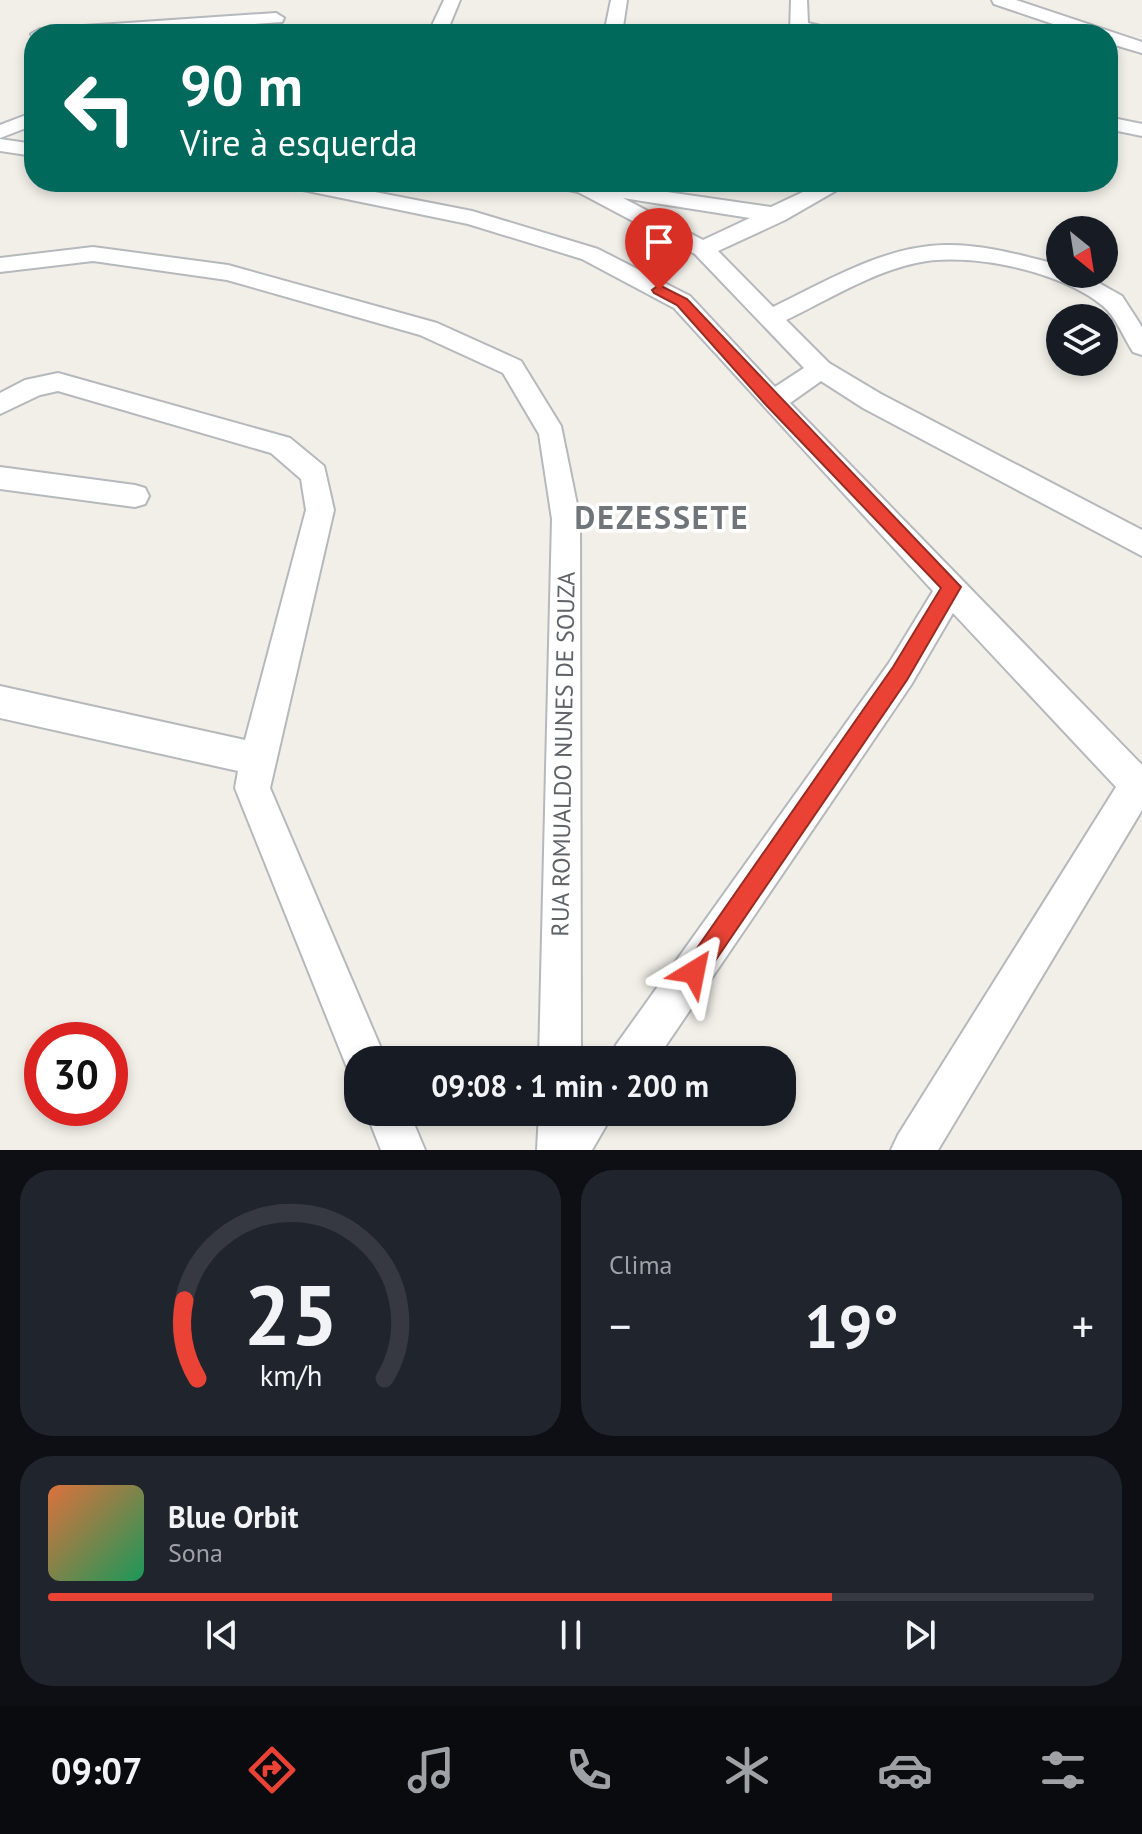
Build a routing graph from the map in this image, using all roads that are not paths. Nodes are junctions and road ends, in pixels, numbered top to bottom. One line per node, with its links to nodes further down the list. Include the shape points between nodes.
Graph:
1 (292, 0): 6 (street)
2 (452, 0): 9 (street)
3 (619, 0): 10 (street)
4 (799, 0): 11 (street)
5 (1000, 0): 12 (street)
6 (276, 18): 7 (street); 8 (street)
7 (100, 24)
8 (271, 24)
9 (441, 24)
10 (615, 24)
11 (799, 24)
12 (1071, 24)
13 (1118, 40): 14 (street)
14 (1142, 48)
15 (0, 145): 16 (street)
16 (24, 149)
17 (343, 192): 30 (street, via 472,218 590,254 682,302)
18 (599, 192): 23 (street)
19 (641, 192): 22 (street)
20 (790, 192): 22 (street)
21 (822, 192): 22 (street)
22 (784, 212): 23 (street)
23 (703, 249): 27 (street)
24 (0, 265): 40 (street, RUA ROMUALDO NUNES DE SOUZA, via 93,254 228,273 428,329 512,367 552,433 566,519)
25 (1046, 269): 27 (street, via 985,255 932,253 891,263)
26 (1088, 288): 28 (street, via 1114,302)
27 (770, 318): 29 (street)
28 (1142, 346)
29 (820, 369): 30 (street); 34 (street)
30 (773, 402): 35 (street)
31 (0, 404): 37 (street, via 58,382 280,445 314,474 320,510)
32 (0, 478): 33 (street)
33 (135, 496)
34 (1142, 544)
35 (952, 587): 38 (street); 41 (street, via 900,674)
36 (0, 702): 37 (street)
37 (257, 759): 39 (street, via 252,788)
38 (1140, 788): 48 (street)
39 (359, 1046)
40 (560, 1046)
41 (641, 1046)
42 (393, 1126): 45 (street)
43 (560, 1126): 46 (street)
44 (583, 1126): 47 (street)
45 (403, 1150)
46 (559, 1150)
47 (566, 1150)
48 (913, 1150)

